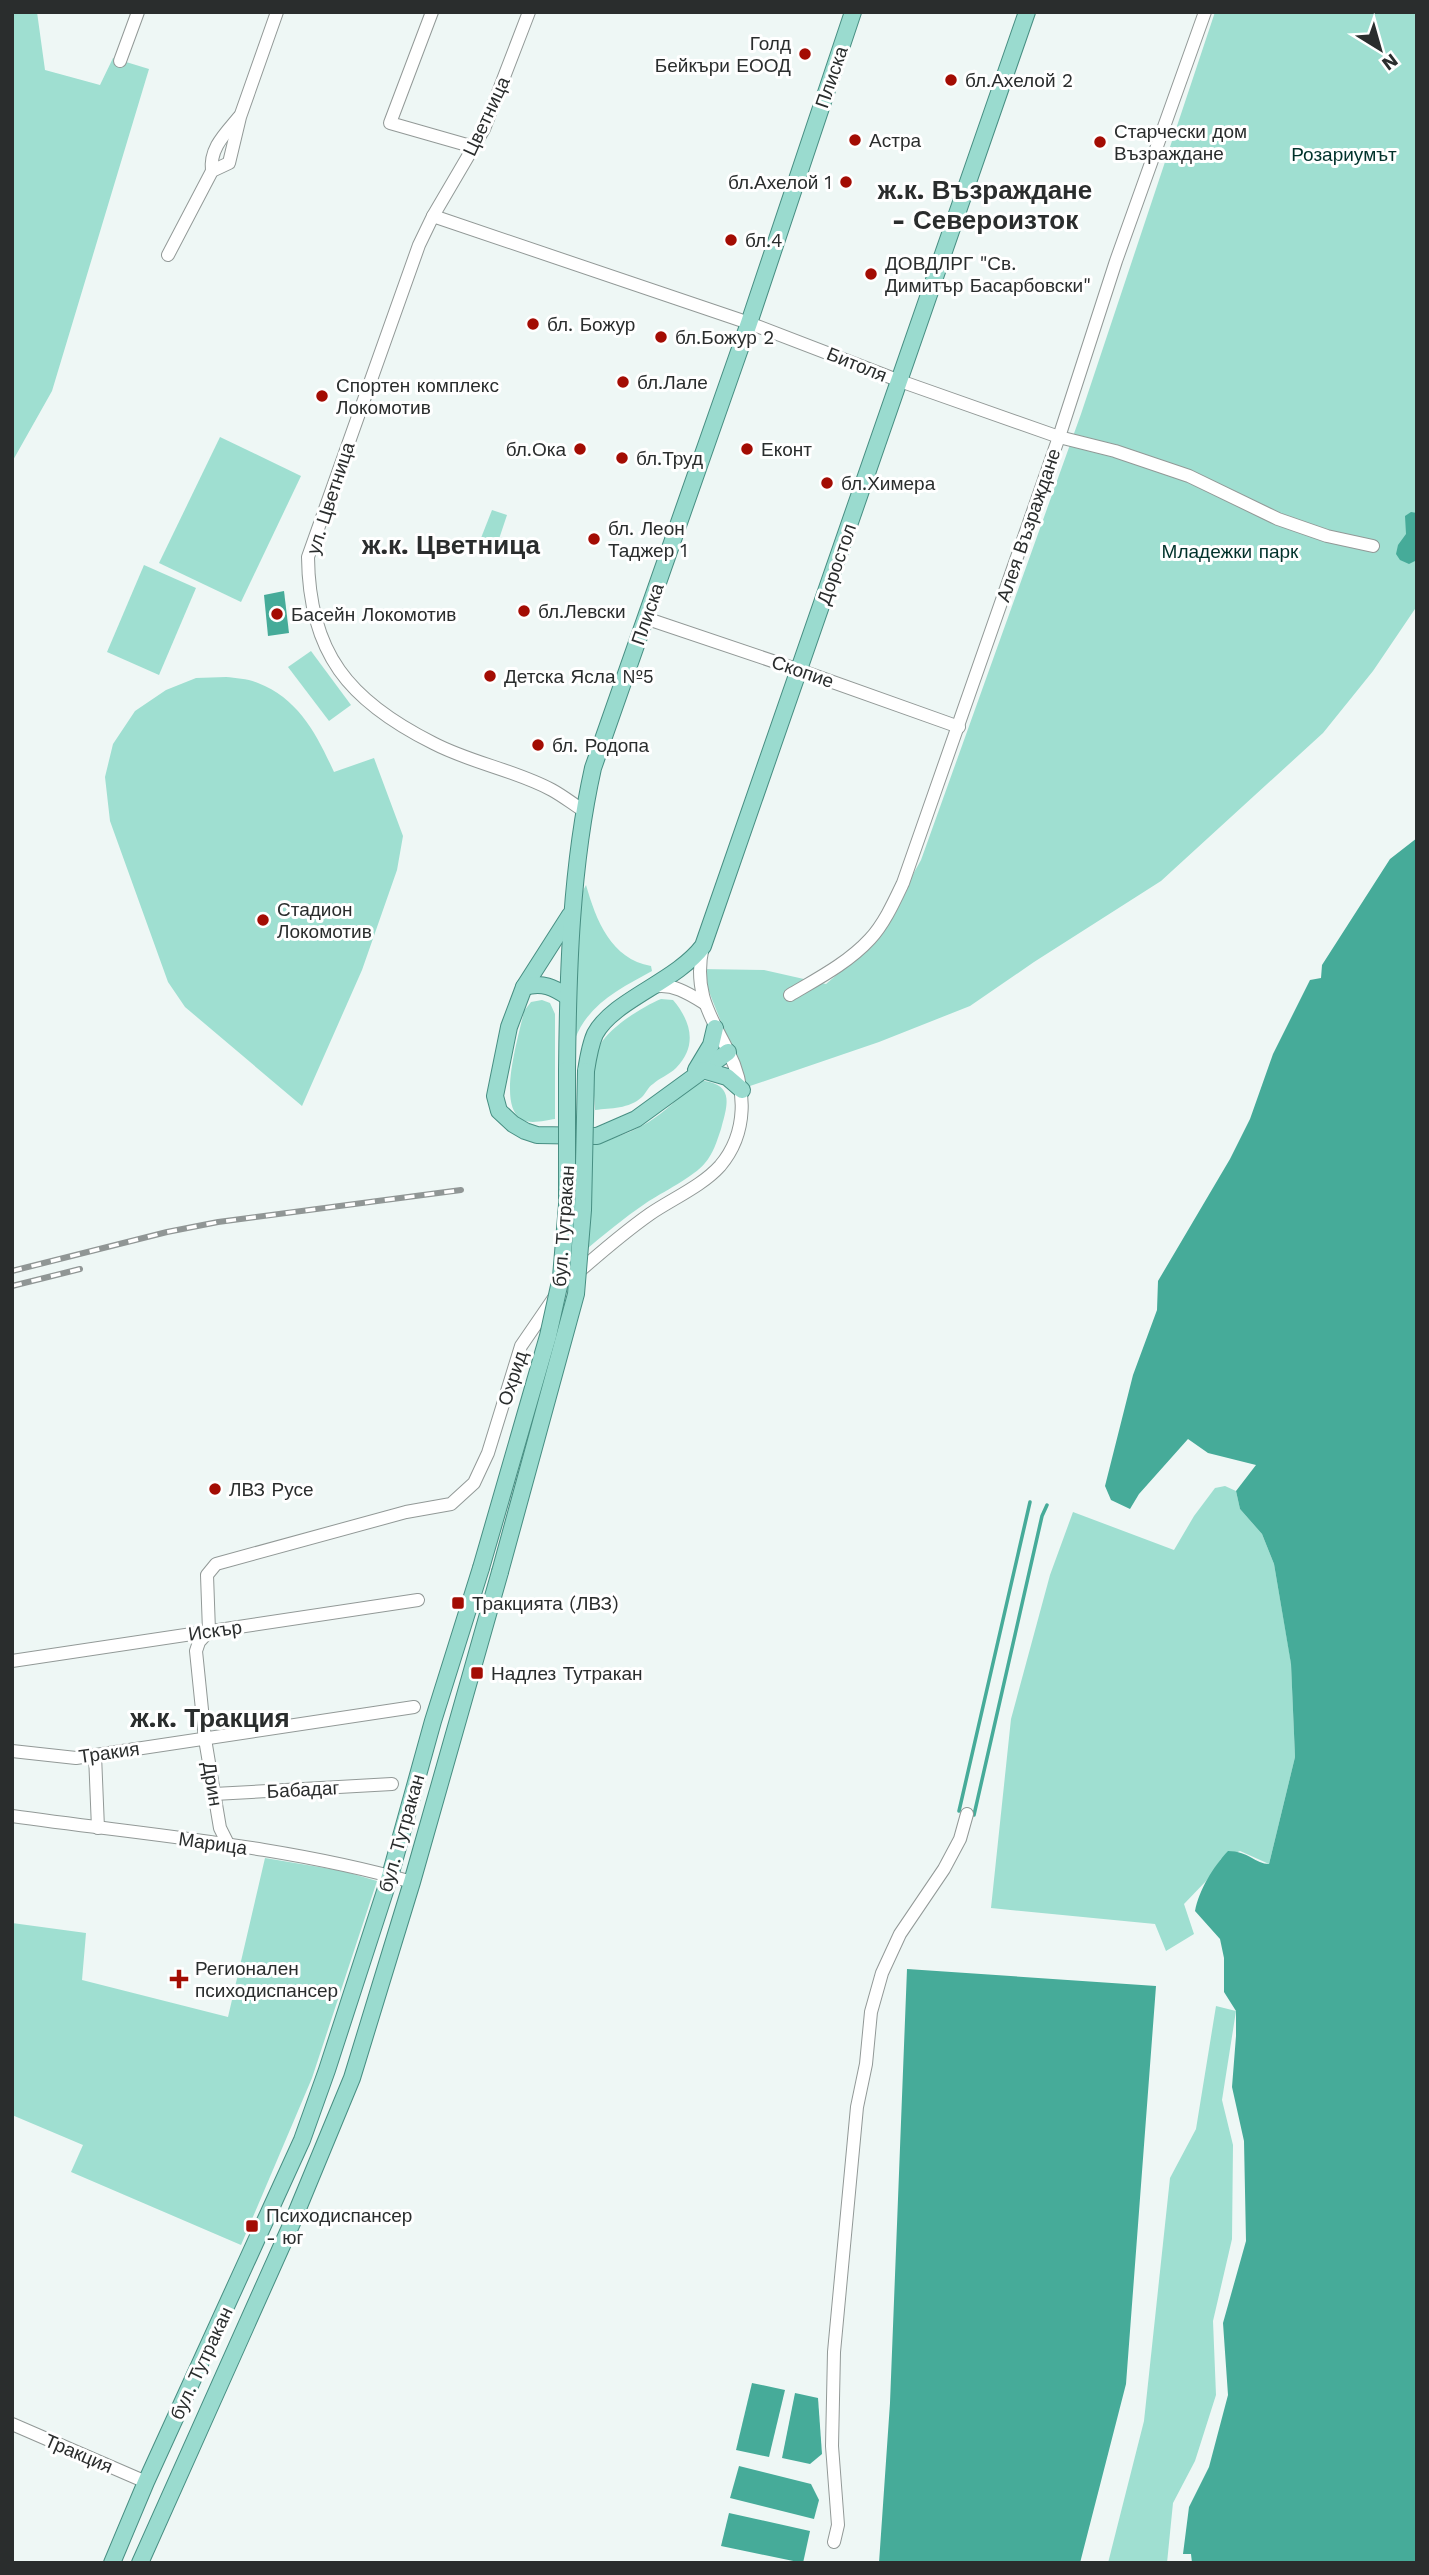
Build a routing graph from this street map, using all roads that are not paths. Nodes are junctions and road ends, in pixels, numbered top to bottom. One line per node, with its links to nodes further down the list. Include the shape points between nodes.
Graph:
1 (138, 12): 8 (street)
2 (276, 12): 9 (street)
3 (432, 12): 10 (street, via 390,123)
4 (529, 12): 10 (street, Цветница)
5 (853, 12): 14 (main road, Плиска)
6 (1027, 12): 15 (main road, Доростол)
7 (1205, 12): 16 (street, Алея Възраждане)
8 (120, 61)
9 (240, 117): 11 (street, via 219,141 210,159); 11 (street, via 229,163)
10 (474, 147): 12 (street, Цветница)
11 (212, 171): 13 (street)
12 (433, 216): 14 (street, Битоля); 21 (street, ул. Цветница, via 308,557 312,608 334,665 368,703 434,744 552,790)
13 (168, 255)
14 (749, 323): 15 (street, Битоля); 18 (main road, Плиска)
15 (900, 381): 16 (street, Битоля); 19 (main road, Доростол)
16 (1059, 437): 17 (street, Битоля, via 1189,476 1278,519); 20 (street, Алея Възраждане)
17 (1373, 547)
18 (645, 618): 19 (street, Скопие); 21 (main road, Плиска, via 593,768)
19 (799, 670): 20 (street, Скопие); 23 (main road, Доростол)
20 (959, 727): 26 (street, Алея Възраждане, via 894,903 870,939 834,969)
21 (584, 811): 22 (main road, Плиска)
22 (572, 913): 24 (main road); 27 (main road, Плиска)
23 (703, 946): 25 (main road, Доростол, via 680,970); 28 (street, Охрид, via 699,975)
24 (524, 987): 27 (main road, via 546,985); 33 (main road, via 509,1027 495,1096 499,1111 524,1131 597,1136 636,1119)
25 (653, 987): 28 (street, via 681,990); 32 (main road, Доростол, via 604,1022 589,1051)
26 (790, 995)
27 (568, 997): 31 (main road, Плиска)
28 (704, 1003): 29 (street, Охрид)
29 (715, 1028): 30 (street, Охрид); 33 (main road)
30 (728, 1052): 33 (main road); 34 (street, Охрид)
31 (567, 1070): 49 (main road, бул. Тутракан, bridge, via 567,1205 561,1277 548,1336)
32 (586, 1071): 50 (main road, бул. Тутракан, bridge, via 583,1209 571,1318)
33 (697, 1074): 34 (main road, via 727,1077)
34 (742, 1090): 35 (street, Охрид, via 743,1108 732,1147 720,1166 621,1234 548,1304 521,1346 488,1453 474,1483 451,1504)
35 (216, 1564): 37 (street, Дрин, via 207,1575)
36 (418, 1600): 37 (street, Искър)
37 (209, 1631): 38 (street, Искър); 40 (street, Дрин, via 196,1651)
38 (12, 1661)
39 (414, 1707): 40 (street, Тракия)
40 (205, 1739): 42 (street, Тракия); 44 (street, Дрин)
41 (12, 1751): 42 (street, Тракия, via 76,1758)
42 (95, 1755): 47 (street)
43 (392, 1784): 44 (street, Бабадаг)
44 (214, 1794): 48 (street, Дрин)
45 (967, 1814): 56 (street, via 949,1859 900,1934 871,2012 857,2107 834,2352 832,2446 838,2525)
46 (12, 1816): 47 (street, Марица)
47 (98, 1828): 48 (street, Марица)
48 (228, 1844): 49 (street, Марица)
49 (390, 1876): 50 (street, Марица); 52 (main road, бул. Тутракан, via 302,2140)
50 (412, 1882): 53 (main road, бул. Тутракан, via 340,2109)
51 (12, 2424): 52 (street, Тракция)
52 (146, 2482): 53 (main road); 54 (main road, бул. Тутракан)
53 (171, 2493): 55 (main road, бул. Тутракан)
54 (138, 2501): 55 (main road); 57 (main road, бул. Тутракан)
55 (163, 2512): 58 (main road, бул. Тутракан)
56 (834, 2542)
57 (112, 2563)
58 (140, 2563)

